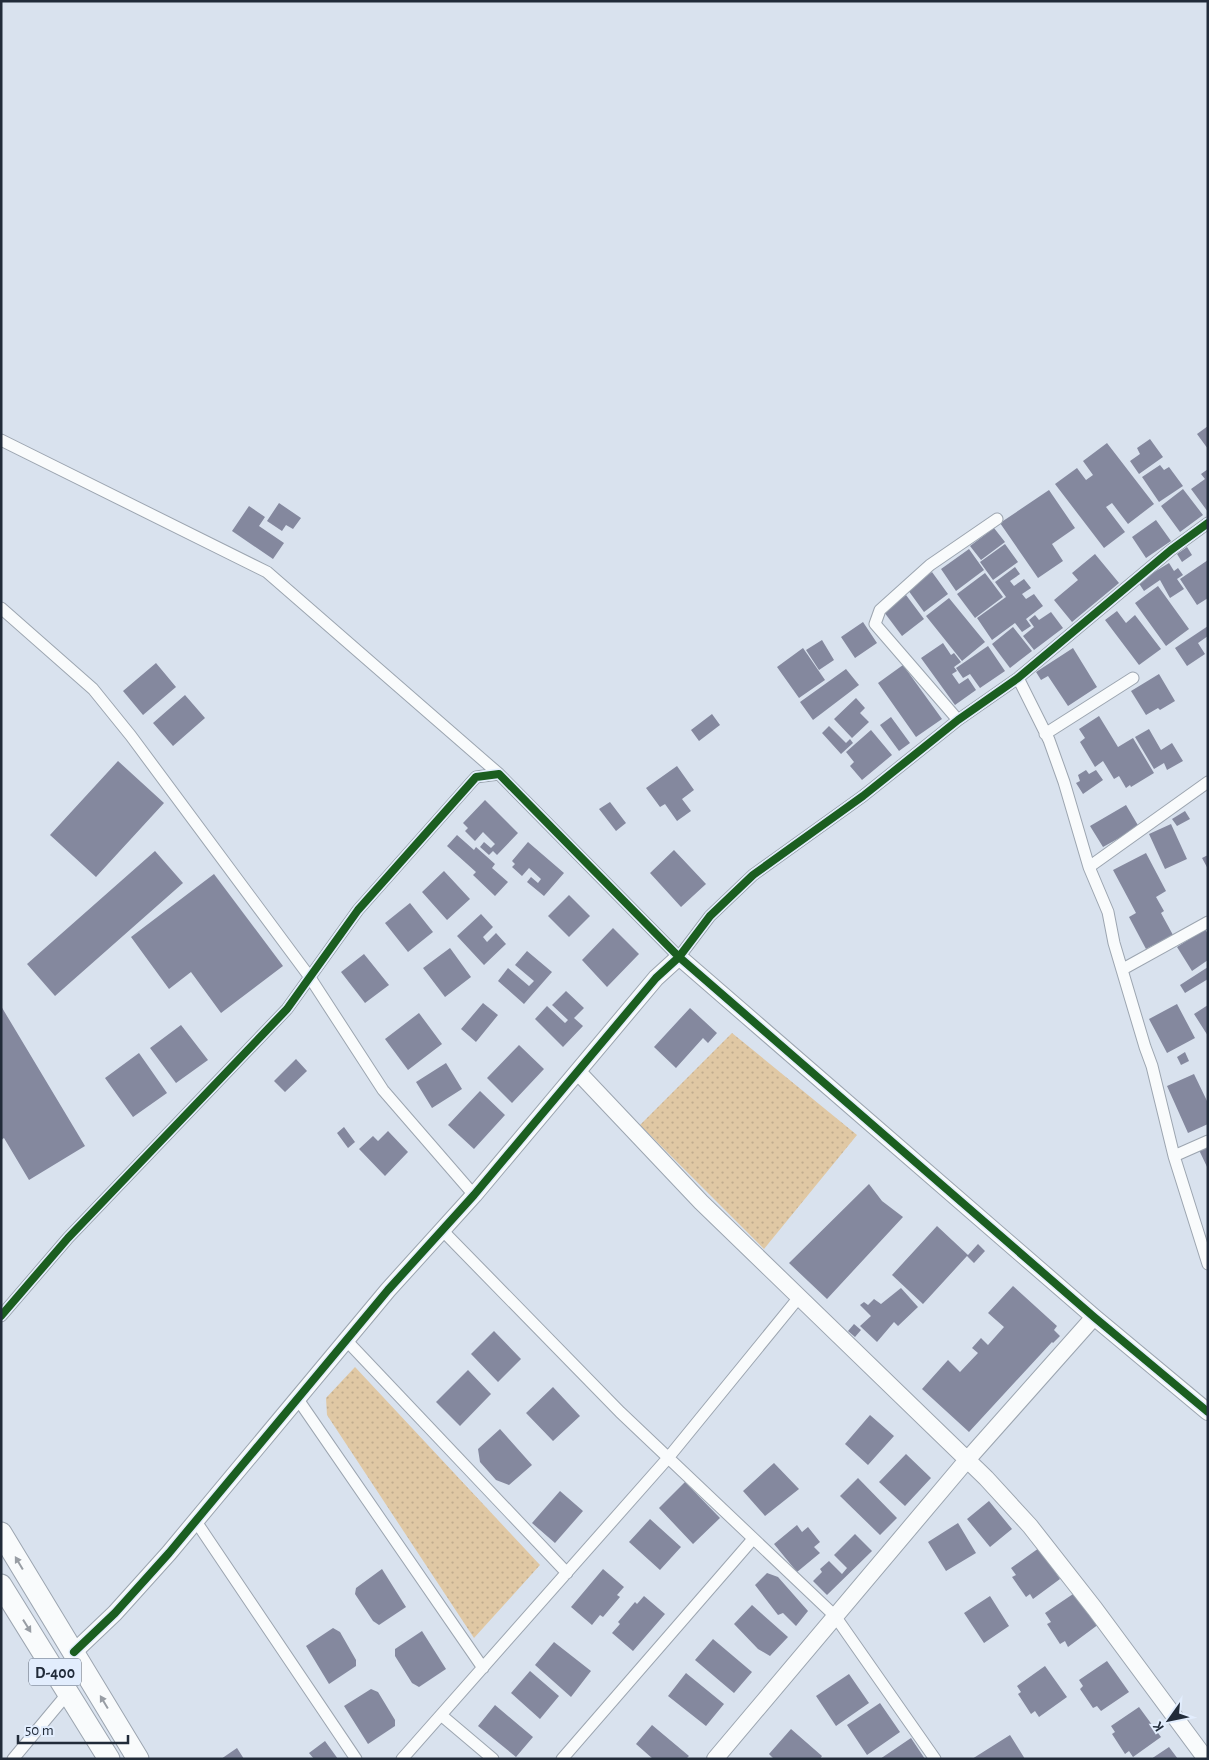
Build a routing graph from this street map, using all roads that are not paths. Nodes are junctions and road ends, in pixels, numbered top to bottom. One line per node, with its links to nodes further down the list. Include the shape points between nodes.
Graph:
1 (1, 440): 9 (street, via 267,572)
2 (997, 519): 7 (street, via 930,565 880,610 875,624)
3 (1208, 523): 5 (street)
4 (1, 608): 15 (street, via 93,689)
5 (1018, 678): 7 (street); 8 (street)
6 (1133, 678): 8 (street)
7 (958, 720): 13 (street, via 863,796 753,875 710,916)
8 (1045, 734): 11 (street, via 1064,782)
9 (499, 774): 13 (street); 15 (street, via 476,778 358,910)
10 (1208, 782): 11 (street)
11 (1089, 867): 14 (street, via 1108,912)
12 (1208, 922): 14 (street)
13 (679, 957): 16 (street, via 656,978); 24 (street)
14 (1123, 969): 18 (street)
15 (310, 976): 19 (street, via 383,1090); 23 (street, via 287,1009 68,1238)
16 (578, 1072): 19 (street); 22 (street, via 701,1202)
17 (1208, 1141): 18 (street)
18 (1174, 1156): 21 (street)
19 (474, 1194): 20 (street)
20 (442, 1230): 25 (street); 28 (street)
21 (1208, 1264)
22 (800, 1296): 28 (street); 29 (street)
23 (1, 1316)
24 (1094, 1317): 27 (street); 29 (street)
25 (346, 1340): 26 (street); 33 (street)
26 (297, 1398): 30 (street); 37 (street)
27 (1208, 1412)
28 (668, 1458): 32 (street); 33 (street)
29 (967, 1460): 35 (street); 49 (street, via 1030,1526)
30 (195, 1520): 36 (street, via 115,1613); 43 (street)
31 (1, 1533): 36 (highway, D-400, one-way to 31)
32 (753, 1539): 35 (street); 46 (street)
33 (567, 1572): 37 (street)
34 (1, 1584): 38 (highway, D-400, one-way to 38)
35 (835, 1616): 47 (street); 48 (street)
36 (74, 1652): 42 (highway, D-400, one-way to 36)
37 (483, 1668): 39 (street)
38 (68, 1693): 40 (street); 41 (highway, D-400)
39 (441, 1715): 44 (street); 45 (street)
40 (13, 1759)
41 (109, 1759)
42 (138, 1759)
43 (356, 1759)
44 (402, 1759)
45 (493, 1759)
46 (562, 1759)
47 (715, 1759)
48 (935, 1759)
49 (1206, 1759)

